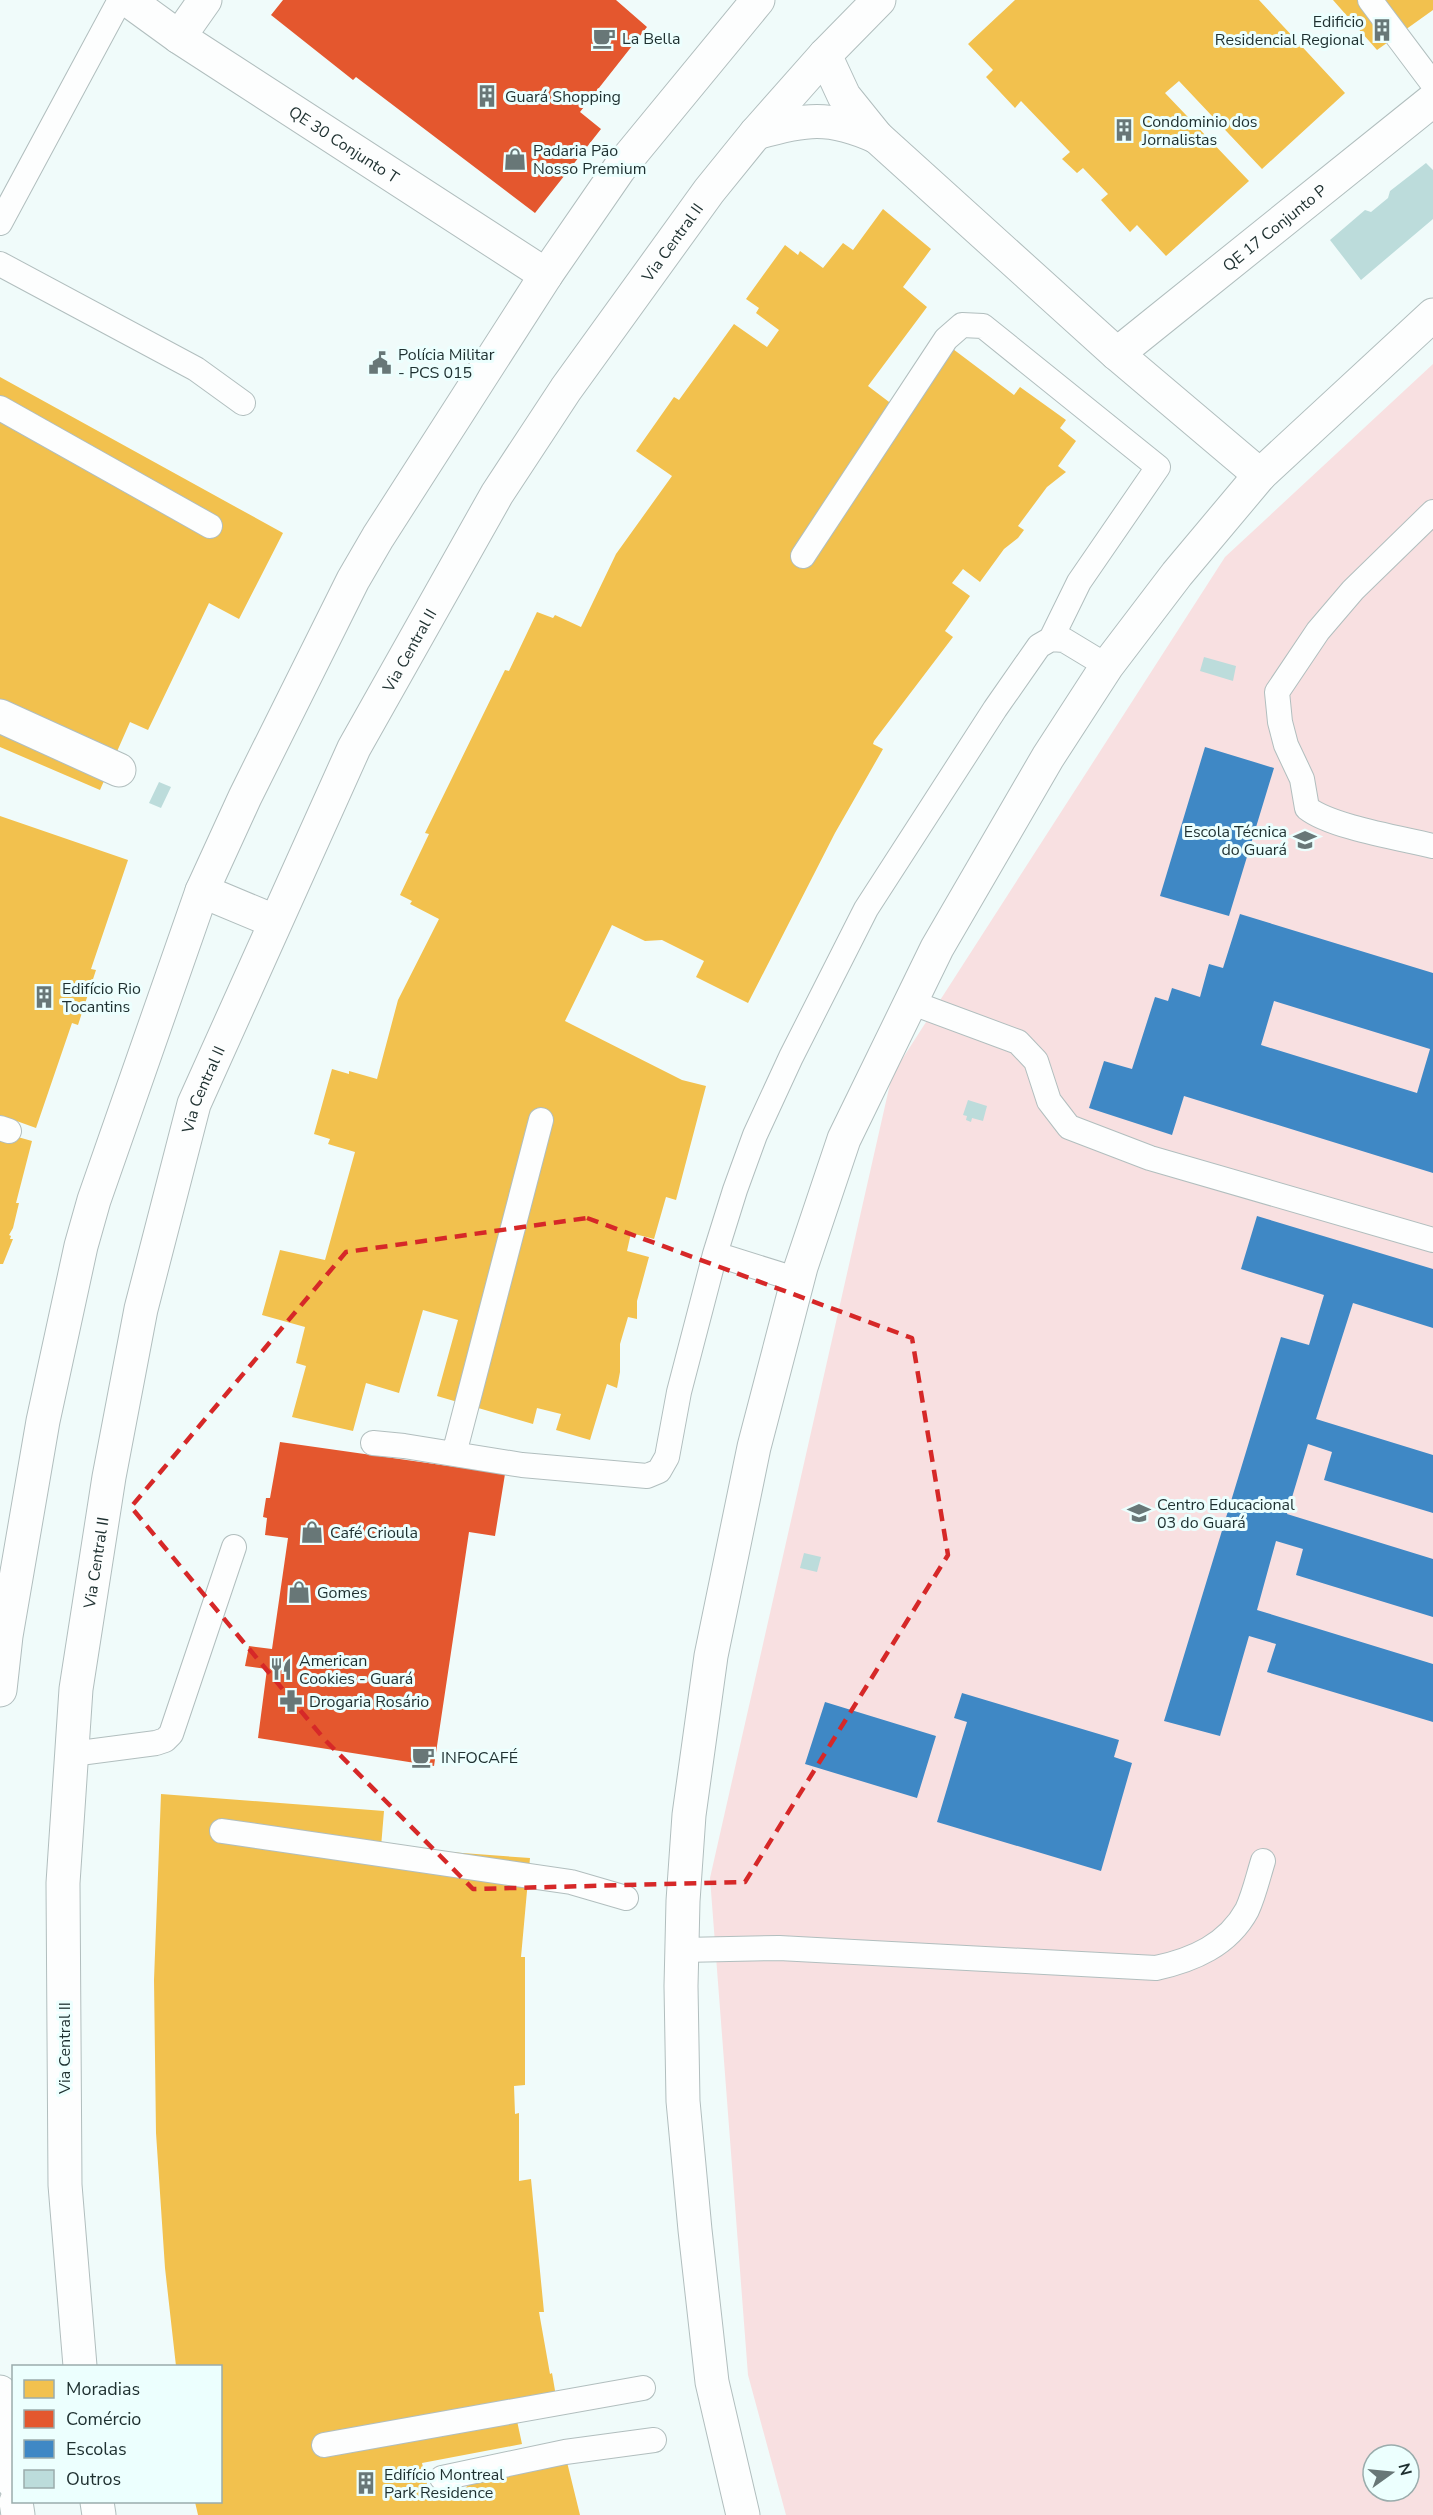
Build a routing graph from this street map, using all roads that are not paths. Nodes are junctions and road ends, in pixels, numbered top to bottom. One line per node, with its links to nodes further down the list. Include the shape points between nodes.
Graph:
1 (120, 0): 13 (lane)
2 (128, 0): 7 (street, QE 30 Conjunto T)
3 (206, 0): 7 (street)
4 (758, 0): 15 (street, via 638,145)
5 (879, 0): 8 (street, Via Central II)
6 (1370, 0): 9 (lane)
7 (179, 37): 15 (street, QE 30 Conjunto T)
8 (825, 55): 11 (street, Via Central II); 12 (street, via 844,96)
9 (1433, 84)
10 (1433, 99): 17 (street, QE 17 Conjunto P)
11 (756, 133): 12 (street, via 808,120 855,127); 30 (street, Via Central II, via 709,191 573,380 497,494 354,748)
12 (877, 137): 17 (street)
13 (0, 223)
14 (0, 264): 18 (lane, via 196,369)
15 (546, 275): 29 (street, via 353,580)
16 (1433, 315): 20 (street)
17 (1117, 354): 20 (street)
18 (243, 403)
19 (0, 408): 22 (lane)
20 (1260, 475): 25 (street)
21 (1433, 512): 28 (lane, via 1353,590 1318,631 1277,692 1280,722 1302,779 1307,808 1341,823)
22 (210, 526)
23 (803, 556): 24 (lane, via 946,339 962,325 983,326 1158,467 1079,582)
24 (1051, 639): 25 (lane, via 1077,645); 34 (lane, via 1039,646 995,709 866,909 756,1135)
25 (1107, 666): 31 (street, via 1048,757)
26 (0, 716): 27 (street)
27 (118, 770)
28 (1433, 846)
29 (202, 891): 30 (street); 39 (street, via 81,1246 43,1421)
30 (274, 921): 40 (street, Via Central II, via 194,1104 141,1309 109,1477 76,1689)
31 (910, 1002): 33 (lane, via 1018,1042 1036,1061 1049,1101 1069,1127 1150,1158); 35 (street, via 844,1139)
32 (541, 1120): 37 (lane)
33 (1433, 1240)
34 (715, 1254): 35 (lane); 37 (lane, via 679,1392 667,1456 659,1471 647,1476 522,1465)
35 (798, 1280): 44 (street, via 753,1447 711,1656 689,1815)
36 (373, 1443): 37 (lane)
37 (454, 1454)
38 (234, 1547): 40 (lane, via 171,1734 156,1743)
39 (0, 1690)
40 (72, 1754): 45 (street, Via Central II, via 63,1883 65,2185)
41 (222, 1831): 43 (lane, via 571,1882)
42 (1263, 1861): 44 (lane, via 1247,1910 1231,1931 1209,1950 1181,1963 1156,1968 842,1950)
43 (626, 1898)
44 (683, 1950): 52 (street, via 683,2101 695,2230 712,2382)
45 (80, 2365)
46 (643, 2388): 49 (lane)
47 (0, 2392): 50 (street)
48 (654, 2440): 51 (lane, via 565,2452)
49 (324, 2445)
50 (12, 2469)
51 (442, 2478)
52 (743, 2515)

